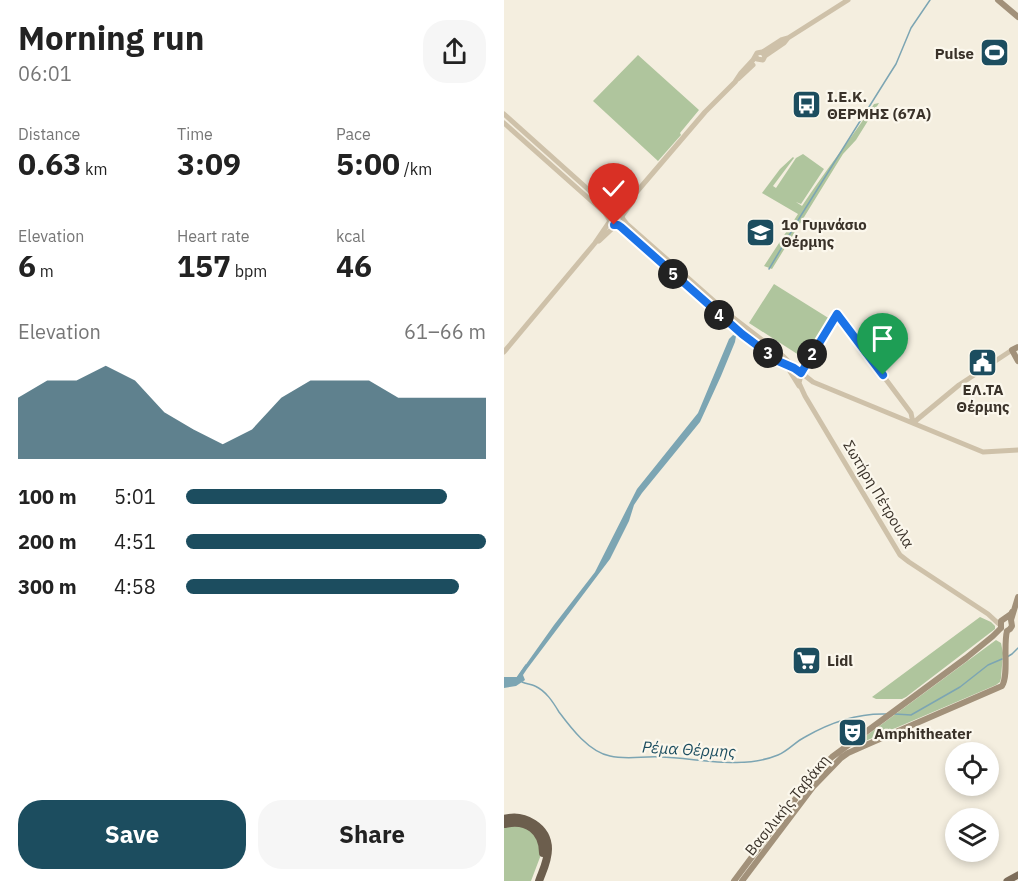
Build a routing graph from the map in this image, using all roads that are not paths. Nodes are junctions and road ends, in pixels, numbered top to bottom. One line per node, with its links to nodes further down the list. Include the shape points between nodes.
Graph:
1 (848, 0): 6 (street, via 760,56 705,112)
2 (998, 0): 3 (main road)
3 (1018, 17)
4 (504, 114): 7 (street)
5 (504, 123): 9 (street)
6 (634, 195): 7 (street); 8 (street)
7 (616, 212): 8 (street); 9 (street)
8 (623, 218): 10 (street); 16 (street)
9 (610, 220): 10 (street); 11 (street)
10 (617, 225): 11 (street); 15 (street, via 742,334)
11 (596, 243): 13 (street)
12 (1015, 349): 14 (main road); 19 (street, via 959,385)
13 (504, 352)
14 (1018, 361)
15 (785, 364): 16 (street); 18 (street, Σωτήρη Πέτρουλα)
16 (794, 368): 17 (street)
17 (801, 373): 18 (street); 19 (street, via 813,382); 19 (street, via 837,314 911,413)
18 (800, 387): 22 (street, Σωτήρη Πέτρουλα, via 900,555)
19 (913, 423): 20 (street, via 983,452)
20 (1018, 450)
21 (1018, 597): 22 (main road, Βασιλικής Ταβάκη)
22 (1004, 623): 23 (main road, Βασιλικής Ταβάκη, via 987,641 842,749); 23 (main road, Βασιλικής Ταβάκη, via 1005,672 999,688)
23 (833, 761): 28 (main road, Βασιλικής Ταβάκη, via 808,782); 29 (main road, Βασιλικής Ταβάκη)
24 (504, 819): 27 (highway, via 524,818 545,835 547,862)
25 (504, 824): 27 (highway, via 524,824 540,837 543,853)
26 (1018, 875): 30 (main road)
27 (538, 880)
28 (734, 881)
29 (742, 881)
30 (1007, 881)

